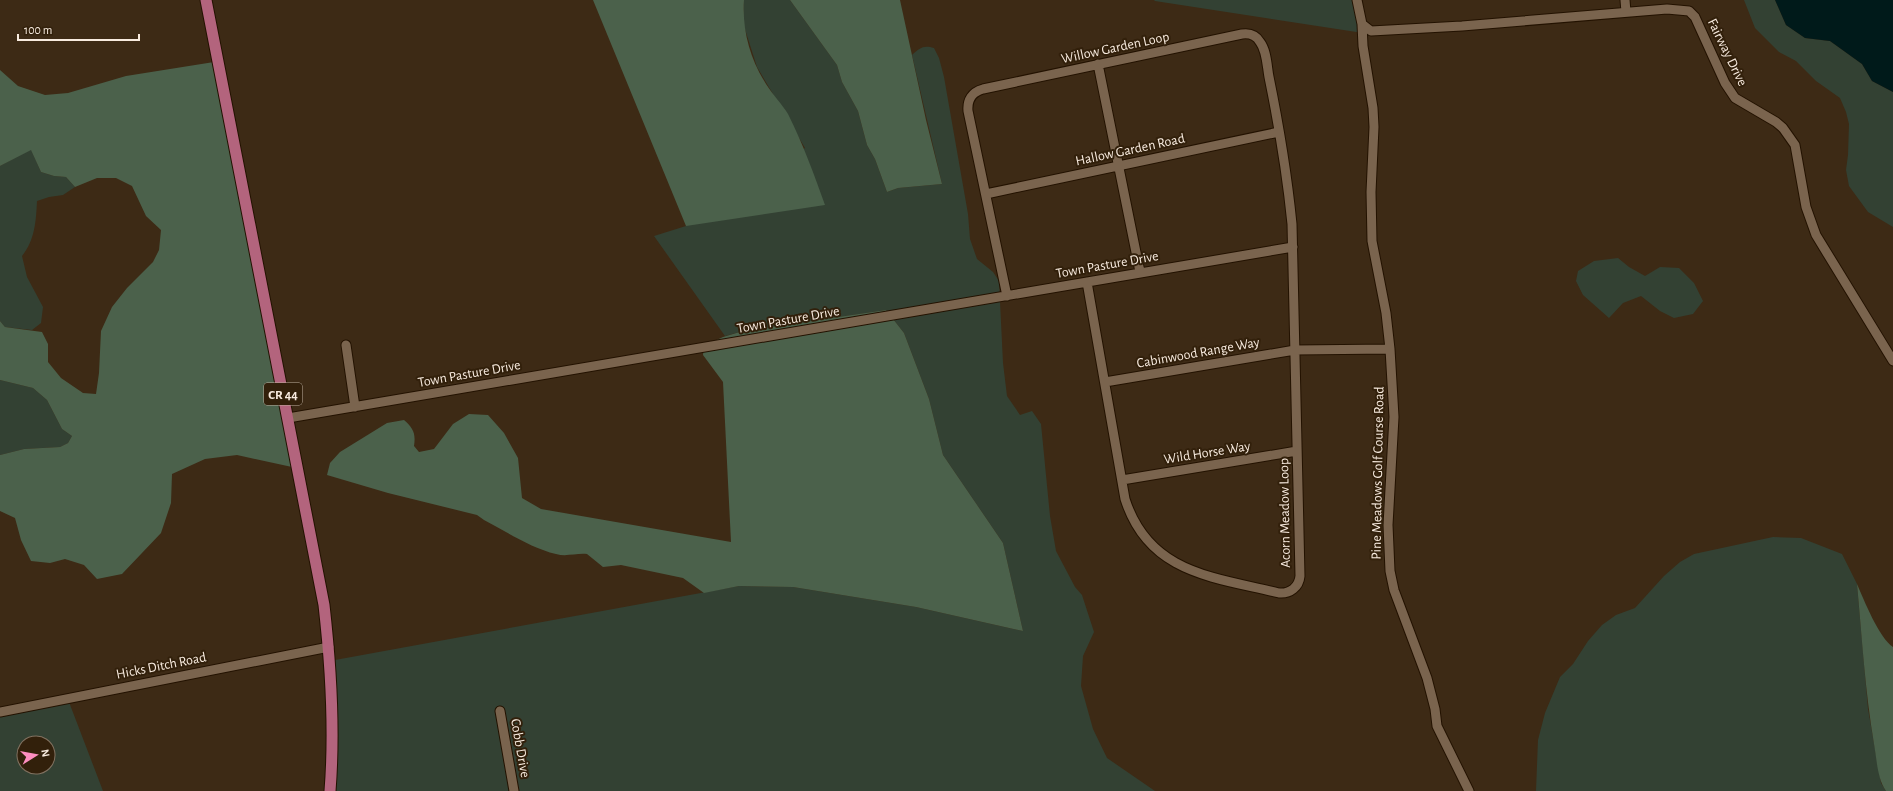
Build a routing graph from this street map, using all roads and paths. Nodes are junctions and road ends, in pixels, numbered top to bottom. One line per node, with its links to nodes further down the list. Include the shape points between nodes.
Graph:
1 (206, 0): 20 (main road, CR 44)
2 (1357, 0): 5 (street, Pine Meadows Golf Course Road)
3 (1625, 0): 4 (street)
4 (1626, 12): 5 (street, Fairway Drive, via 1371,31); 17 (street, Fairway Drive, via 1667,9 1689,11 1695,17 1722,77 1735,98 1776,122 1790,137 1795,145 1809,219 1816,236)
5 (1362, 24): 15 (street, Pine Meadows Golf Course Road, via 1374,127 1370,192 1372,241)
6 (1098, 64): 7 (street, Willow Garden Loop, via 1242,34 1253,35 1264,48); 8 (street); 9 (street, Willow Garden Loop, via 983,89 973,95 968,108)
7 (1279, 132): 8 (street, Hallow Garden Road); 10 (street, Willow Garden Loop, via 1287,178)
8 (1120, 166): 9 (street, Hallow Garden Road); 11 (street)
9 (986, 194): 13 (street, Willow Garden Loop)
10 (1293, 247): 11 (street, Town Pasture Drive); 16 (street, Acorn Meadow Loop)
11 (1140, 272): 12 (street, Town Pasture Drive)
12 (1087, 282): 13 (street, Town Pasture Drive); 18 (street, Acorn Meadow Loop)
13 (1007, 296): 19 (street, Town Pasture Drive)
14 (346, 346): 19 (street)
15 (1390, 348): 16 (street, Cabinwood Range Way); 28 (street, Pine Meadows Golf Course Road, via 1394,417 1388,525 1390,571 1394,590 1427,678 1437,726)
16 (1295, 350): 18 (street, Cabinwood Range Way); 21 (street, Acorn Meadow Loop)
17 (1893, 361)
18 (1106, 382): 22 (street, Acorn Meadow Loop)
19 (355, 407): 20 (street, Town Pasture Drive)
20 (288, 418): 23 (main road, CR 44, via 316,560)
21 (1297, 451): 22 (street, Wild Horse Way); 22 (street, Acorn Meadow Loop, via 1300,578 1294,588 1284,593 1193,572 1168,559 1147,540 1136,525 1128,508)
22 (1122, 480)
23 (329, 647): 25 (street, Hicks Ditch Road); 26 (main road, CR 44, via 333,721)
24 (500, 711): 27 (street, Cobb Drive)
25 (0, 712)
26 (330, 791)
27 (514, 791)
28 (1469, 791)

